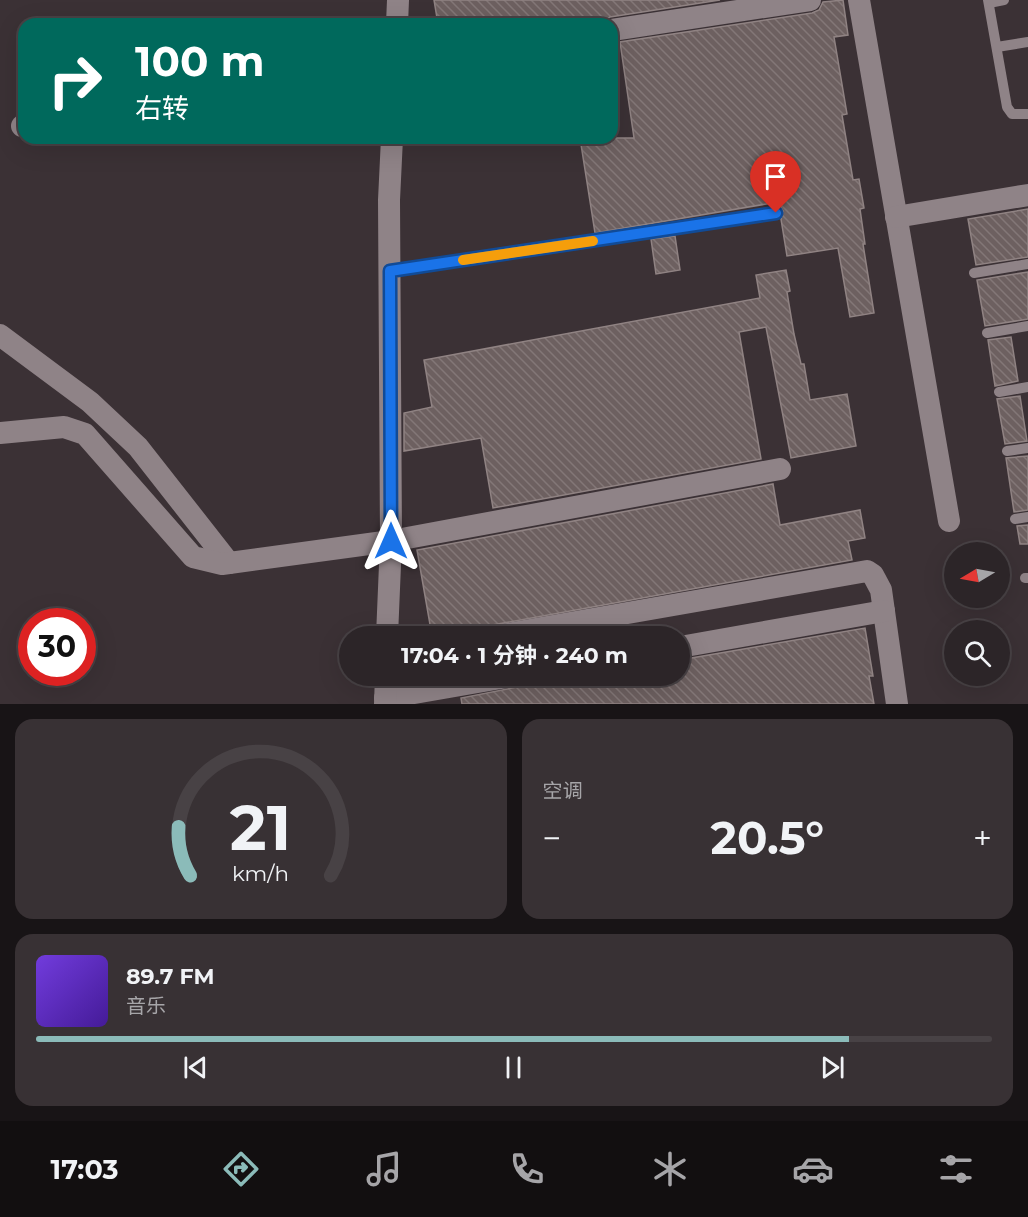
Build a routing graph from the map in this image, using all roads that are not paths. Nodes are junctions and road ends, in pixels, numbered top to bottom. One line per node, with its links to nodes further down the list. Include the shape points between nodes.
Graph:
1 (398, 0): 6 (street)
2 (810, 0): 7 (street)
3 (859, 0): 14 (street)
4 (1004, 0): 5 (lane)
5 (988, 1): 9 (lane)
6 (397, 18)
7 (618, 29)
8 (1028, 42): 9 (lane)
9 (997, 47): 10 (lane, via 1007,107 1011,114)
10 (1028, 114)
11 (392, 144): 16 (street)
12 (1028, 195): 14 (street)
13 (776, 213): 16 (lane)
14 (897, 217): 31 (street)
15 (1028, 264): 17 (lane)
16 (390, 271): 32 (street)
17 (974, 273)
18 (1028, 326): 19 (lane)
19 (987, 333)
20 (0, 335): 23 (street)
21 (1028, 387): 22 (lane)
22 (999, 392)
23 (90, 402): 24 (street); 33 (street, via 138,447)
24 (75, 429): 25 (street); 33 (street, via 85,434 193,557)
25 (0, 433)
26 (1028, 448): 27 (lane)
27 (1007, 451)
28 (780, 469): 32 (street)
29 (1028, 517): 30 (lane)
30 (1015, 519)
31 (950, 521)
32 (391, 541): 33 (street); 35 (street)
33 (229, 563)
34 (884, 611): 36 (street, via 878,582 867,571); 37 (street); 41 (street)
35 (387, 626)
36 (553, 626)
37 (690, 645)
38 (386, 686): 40 (street)
39 (462, 686): 40 (street)
40 (385, 701)
41 (897, 704)

